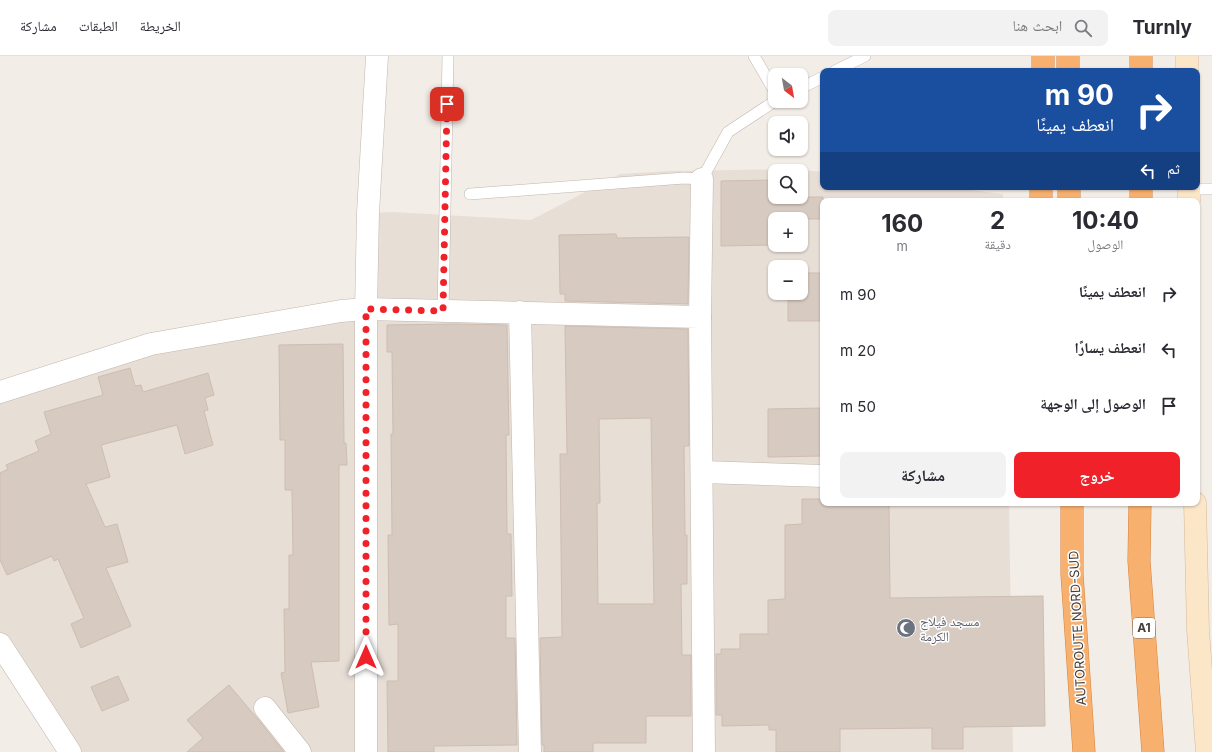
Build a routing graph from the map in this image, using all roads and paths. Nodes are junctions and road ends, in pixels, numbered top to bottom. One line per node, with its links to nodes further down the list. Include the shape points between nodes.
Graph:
1 (377, 56): 22 (street, via 368,213)
2 (448, 56): 23 (lane)
3 (754, 56): 15 (lane)
4 (865, 56): 9 (lane)
5 (1043, 56): 10 (highway)
6 (1068, 56): 11 (highway)
7 (1141, 56): 12 (highway)
8 (1187, 56): 13 (main road)
9 (841, 68)
10 (1043, 68)
11 (1068, 68)
12 (1141, 68)
13 (1187, 68)
14 (820, 78): 16 (lane)
15 (768, 80)
16 (808, 84)
17 (768, 106): 18 (lane, via 728,132)
18 (702, 179): 21 (lane, via 684,178); 25 (street)
19 (1212, 188): 20 (lane)
20 (1189, 192)
21 (470, 194)
22 (366, 309): 23 (street); 26 (street, via 341,311 151,344); 36 (street)
23 (443, 311): 24 (street)
24 (520, 312): 25 (street); 37 (street)
25 (700, 316): 27 (street)
26 (0, 392)
27 (702, 472): 28 (street); 38 (street)
28 (820, 476)
29 (1072, 506): 39 (highway, AUTOROUTE NORD-SUD, via 1072,574)
30 (1140, 506): 40 (highway, A1, via 1139,561)
31 (1195, 506): 41 (main road, via 1198,630)
32 (0, 644): 34 (street)
33 (265, 708): 35 (street)
34 (70, 752)
35 (300, 752)
36 (366, 752)
37 (530, 752)
38 (704, 752)
39 (1084, 752)
40 (1153, 752)
41 (1207, 752)

